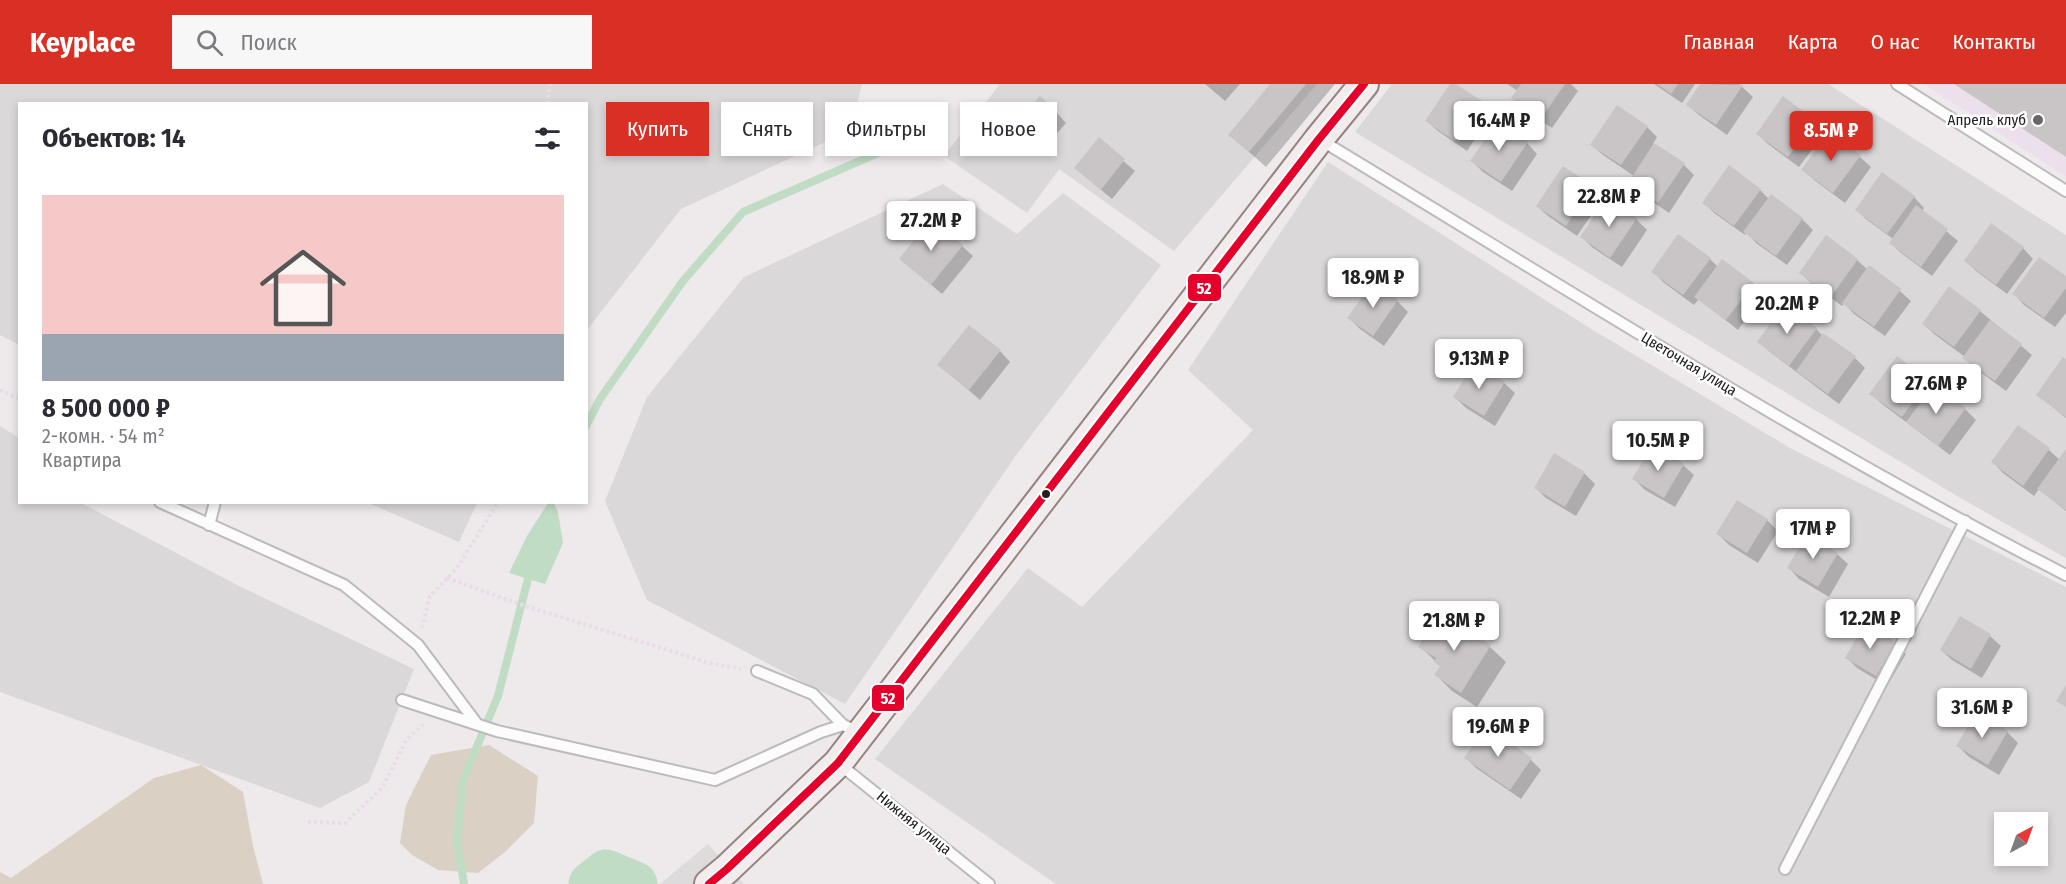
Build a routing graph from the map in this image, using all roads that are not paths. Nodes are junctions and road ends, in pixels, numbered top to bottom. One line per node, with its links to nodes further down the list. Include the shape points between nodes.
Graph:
1 (1364, 84): 3 (street)
2 (1897, 84): 4 (lane)
3 (1319, 139): 7 (lane, Цветочная улица, via 1783,421); 13 (street)
4 (2066, 191)
5 (164, 504): 8 (lane)
6 (214, 504): 8 (lane)
7 (1965, 521): 9 (lane, Цветочная улица); 15 (lane)
8 (209, 525): 12 (lane, via 344,585 418,645)
9 (2066, 574)
10 (758, 671): 13 (lane, via 813,694)
11 (402, 700): 12 (lane)
12 (477, 725): 13 (lane, via 715,780 821,732)
13 (852, 729): 14 (street)
14 (838, 763): 16 (street); 17 (lane, Нижняя улица)
15 (1785, 869)
16 (718, 877)
17 (989, 884)

